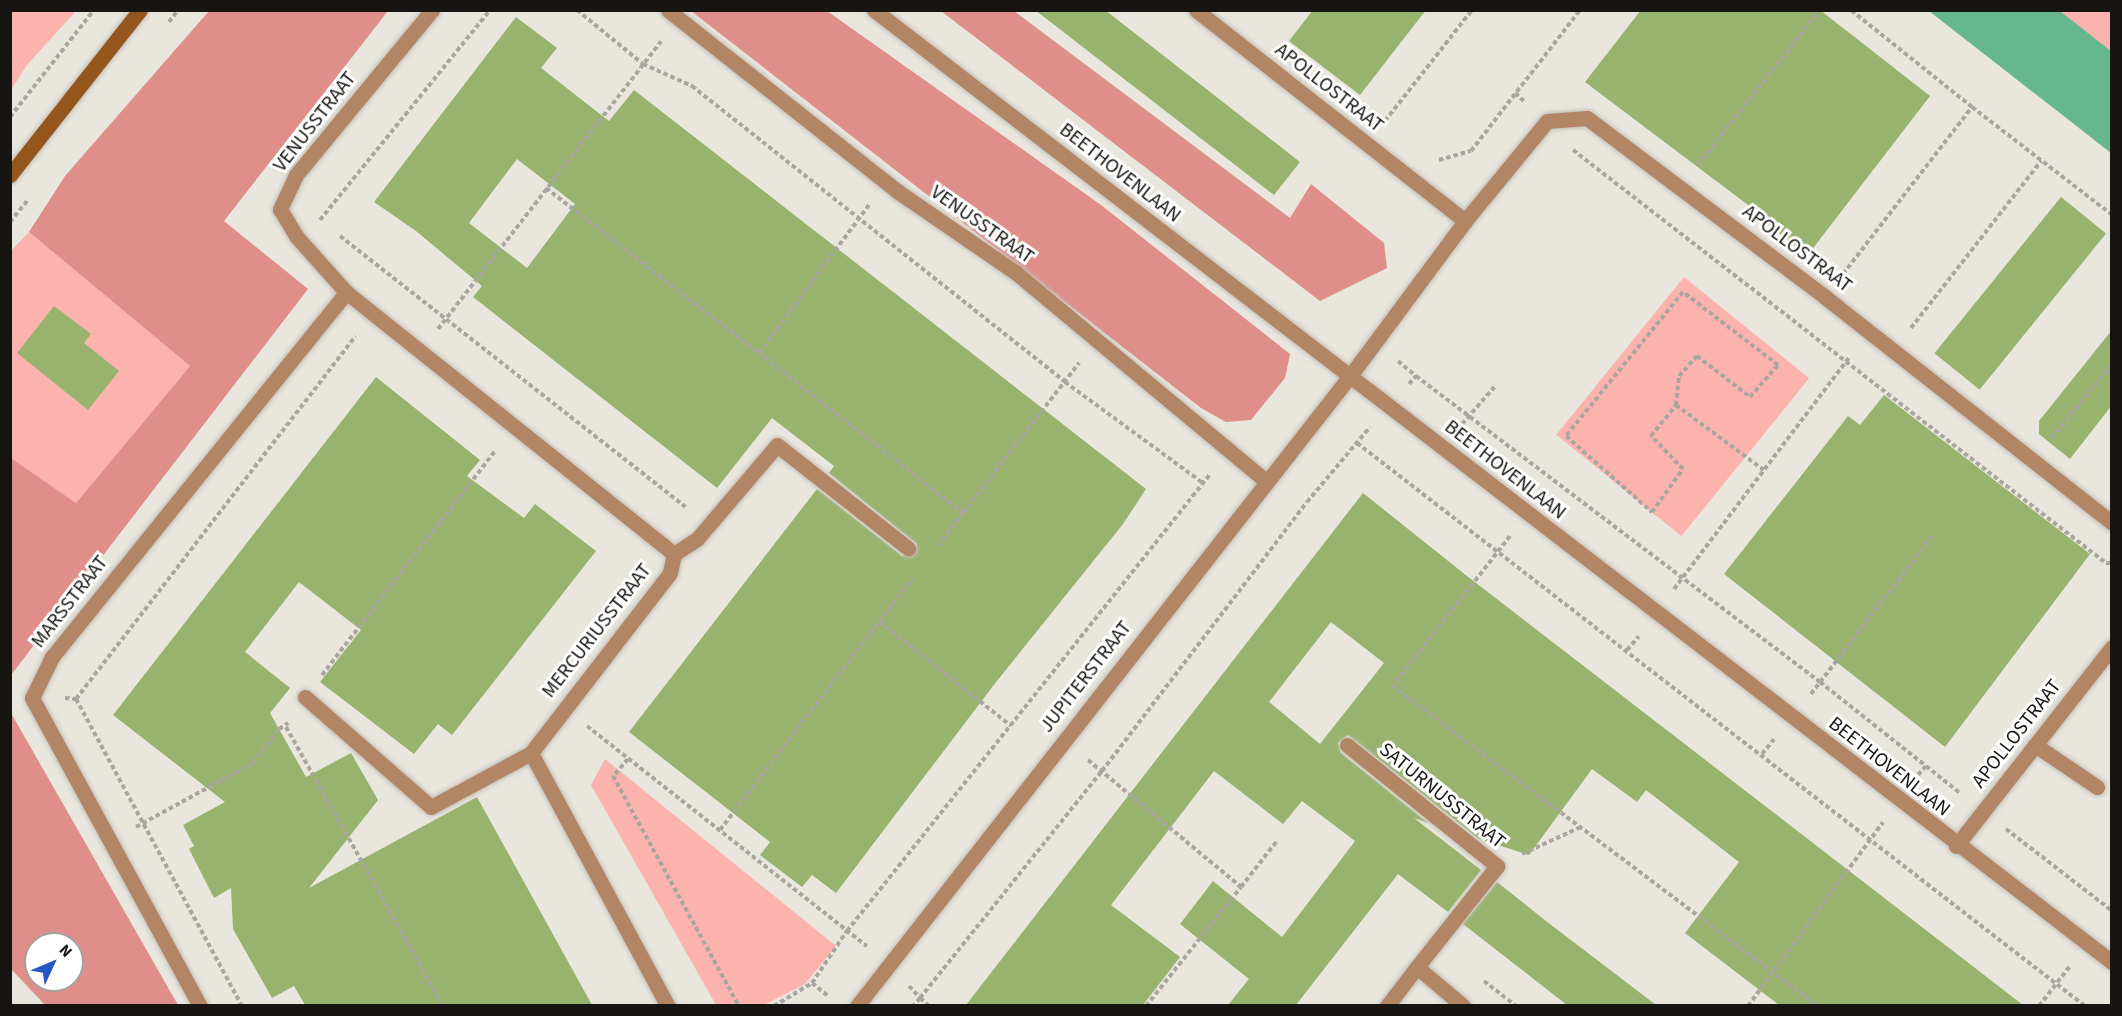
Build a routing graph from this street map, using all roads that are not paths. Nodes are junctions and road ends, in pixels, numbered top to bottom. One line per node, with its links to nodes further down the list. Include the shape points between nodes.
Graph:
1 (140, 10): 6 (main road)
2 (432, 10): 8 (street, VENUSSTRAAT, via 296,175 280,209 296,236)
3 (874, 10): 9 (street, BEETHOVENLAAN)
4 (1196, 10): 7 (street, APOLLOSTRAAT)
5 (674, 15): 10 (street, VENUSSTRAAT, via 886,183 1015,272)
6 (10, 175)
7 (1465, 221): 9 (street); 11 (street, APOLLOSTRAAT, via 1547,121 1587,118 1825,297)
8 (346, 292): 13 (street, MERCURIUSSTRAAT); 23 (street, MARSSTRAAT, via 52,657 32,698)
9 (1350, 376): 10 (street, JUPITERSTRAAT); 20 (street, BEETHOVENLAAN)
10 (1265, 480): 25 (street, JUPITERSTRAAT)
11 (2112, 523)
12 (908, 548): 13 (street, via 777,445 697,538)
13 (674, 554): 18 (street, MERCURIUSSTRAAT, via 670,573)
14 (2112, 647): 17 (street, APOLLOSTRAAT)
15 (305, 697): 18 (street, via 431,807)
16 (1347, 745): 22 (street, SATURNUSSTRAAT, via 1497,866)
17 (2035, 745): 19 (street); 20 (street, APOLLOSTRAAT)
18 (531, 753): 24 (street)
19 (2097, 787)
20 (1956, 846): 21 (street, BEETHOVENLAAN)
21 (2112, 962)
22 (1417, 968): 26 (street, SATURNUSSTRAAT); 27 (street)
23 (200, 1005)
24 (668, 1005)
25 (858, 1005)
26 (1387, 1005)
27 (1463, 1005)

